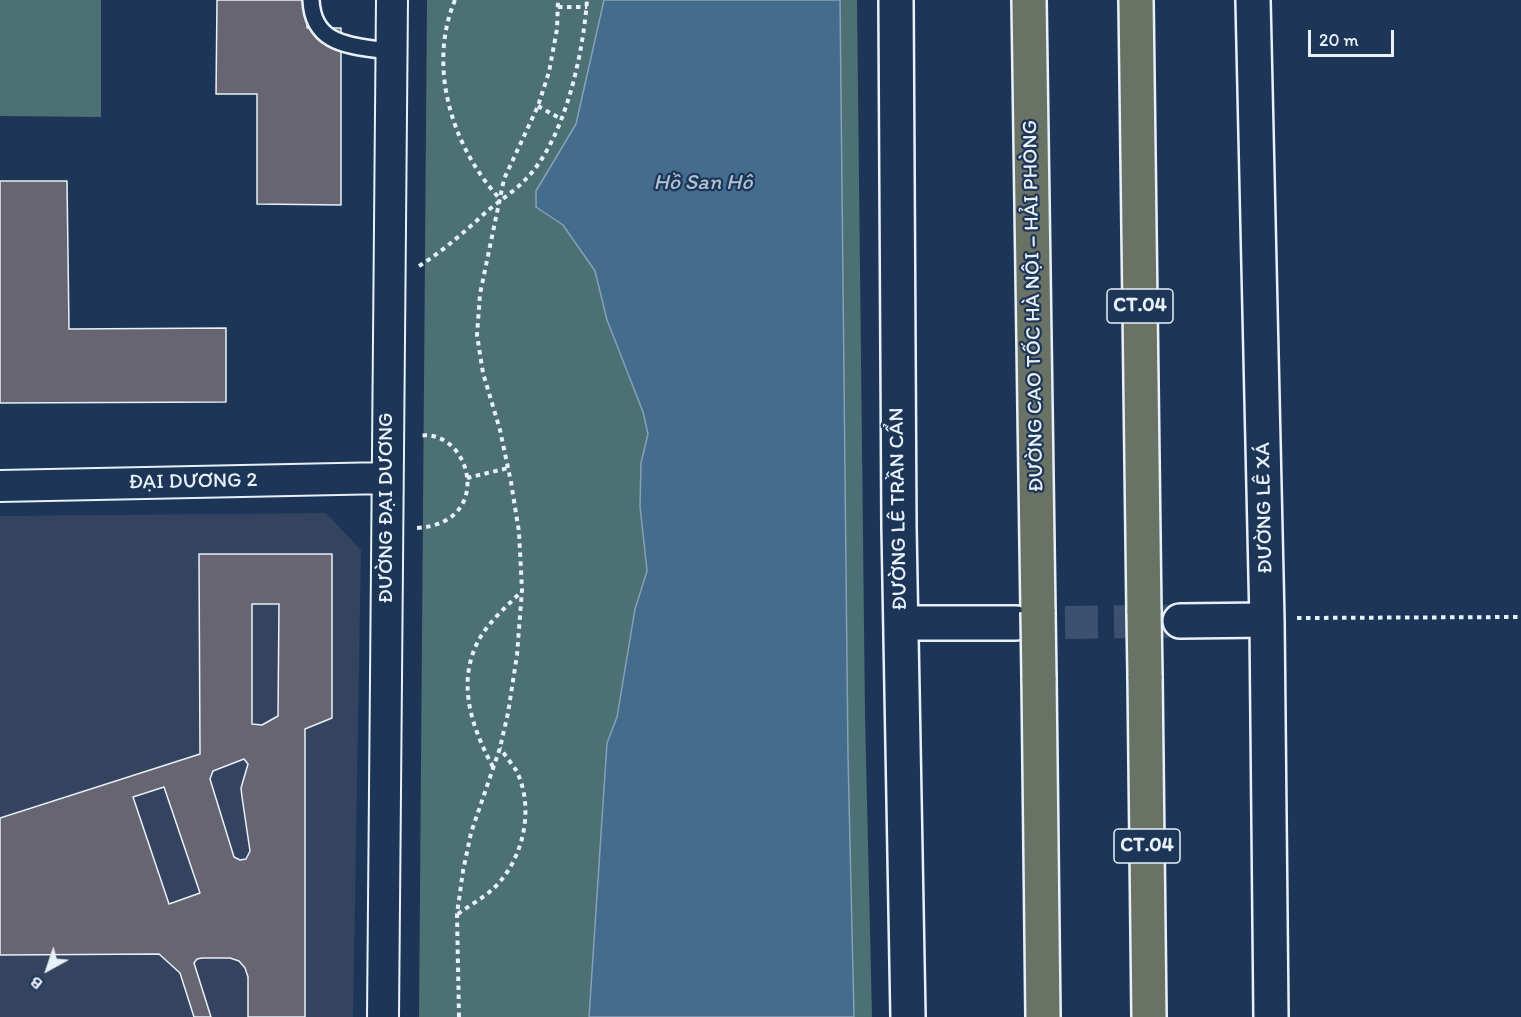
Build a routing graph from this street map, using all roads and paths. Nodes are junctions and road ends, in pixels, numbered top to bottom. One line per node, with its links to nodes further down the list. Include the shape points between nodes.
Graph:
1 (311, 0): 12 (lane, via 312,13 321,31 334,41)
2 (392, 0): 12 (street, ĐƯỜNG ĐẠI DƯƠNG)
3 (455, 0): 15 (path, via 443,54 446,93 454,124 469,156)
4 (558, 0): 10 (path)
5 (587, 0): 11 (path)
6 (896, 0): 28 (main road, ĐƯỜNG LÊ TRẦN CẨN)
7 (1029, 0): 24 (highway, ĐƯỜNG CAO TỐC HÀ NỘI – HẢI PHÒNG)
8 (1136, 0): 36 (highway, CT.04, bridge)
9 (1253, 0): 26 (main road, ĐƯỜNG LÊ XÁ)
10 (558, 7): 11 (path); 13 (path, via 549,72)
11 (587, 7): 14 (path, via 579,60)
12 (392, 52): 19 (street, ĐƯỜNG ĐẠI DƯƠNG)
13 (538, 106): 14 (path); 15 (path, via 504,179)
14 (561, 119): 15 (path, via 550,144 526,179)
15 (501, 199): 16 (path, via 443,251); 18 (path, via 480,294 477,335)
16 (419, 266)
17 (418, 436): 20 (path, via 439,436 451,446 460,457)
18 (508, 468): 20 (path); 23 (path, via 519,532)
19 (387, 478): 21 (street, ĐẠI DƯƠNG 2); 32 (street, ĐƯỜNG ĐẠI DƯƠNG)
20 (467, 478): 22 (path, via 466,501 456,513 443,522)
21 (0, 486)
22 (417, 528)
23 (522, 590): 29 (path, via 517,655); 30 (path, via 481,636 471,662 468,706 473,727)
24 (1027, 617): 28 (main road); 35 (highway, ĐƯỜNG CAO TỐC HÀ NỘI – HẢI PHÒNG, bridge, via 1039,678)
25 (1521, 617): 26 (path)
26 (1267, 620): 27 (main road); 37 (main road, ĐƯỜNG LÊ XÁ)
27 (1180, 621)
28 (901, 623): 34 (main road, ĐƯỜNG LÊ TRẦN CẨN)
29 (500, 748): 30 (path); 31 (path, via 516,770 524,792 526,816 522,837 511,865 495,887)
30 (493, 768): 31 (path, via 471,833)
31 (457, 914): 33 (path)
32 (383, 1017)
33 (459, 1017)
34 (908, 1017)
35 (1043, 1017)
36 (1149, 1017)
37 (1271, 1017)

